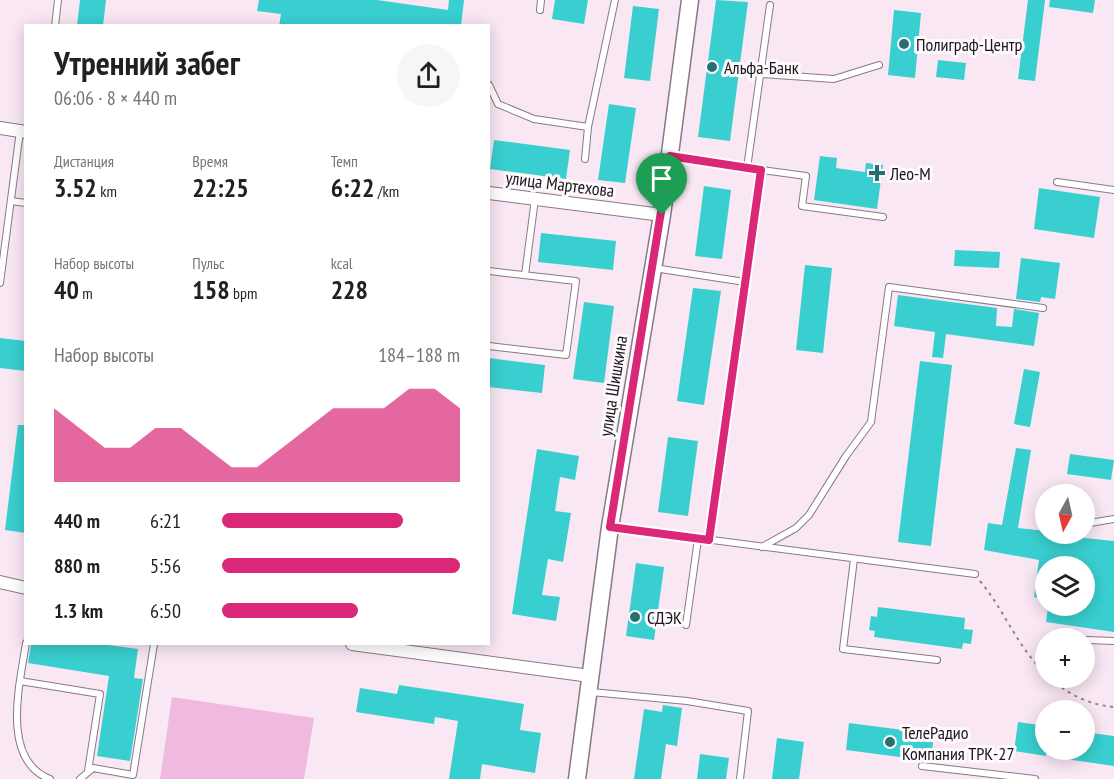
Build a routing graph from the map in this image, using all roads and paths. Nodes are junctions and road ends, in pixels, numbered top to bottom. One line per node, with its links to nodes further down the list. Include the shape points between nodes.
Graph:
1 (58, 0): 7 (lane)
2 (542, 0): 6 (lane)
3 (615, 0): 11 (lane)
4 (690, 0): 14 (main road, улица Шишкина)
5 (770, 5): 9 (lane)
6 (540, 10)
7 (55, 24)
8 (879, 65): 9 (lane, via 834,80)
9 (761, 74): 16 (lane)
10 (490, 87): 11 (lane, via 498,104 534,119)
11 (588, 127): 15 (lane)
12 (0, 128): 13 (street)
13 (23, 131): 22 (lane)
14 (670, 156): 16 (lane); 24 (main road, улица Шишкина)
15 (585, 159)
16 (747, 168): 17 (lane)
17 (761, 170): 25 (lane, via 806,176 802,206); 29 (lane)
18 (1057, 182): 19 (lane)
19 (1114, 190)
20 (490, 193): 21 (street, улица Мартехова)
21 (535, 199): 24 (street, улица Мартехова); 28 (lane)
22 (11, 201): 23 (lane); 30 (lane)
23 (24, 203)
24 (662, 215): 26 (main road, улица Шишкина)
25 (883, 217)
26 (653, 268): 29 (lane); 35 (main road, улица Шишкина)
27 (490, 271): 28 (lane)
28 (525, 275): 32 (lane, via 576,281 566,356)
29 (745, 282): 37 (lane)
30 (0, 283)
31 (1043, 308): 38 (lane, via 889,287 871,422 809,515 796,528)
32 (490, 346)
33 (1114, 519): 34 (lane)
34 (1095, 522)
35 (610, 527): 36 (lane); 52 (main road, улица Шишкина)
36 (698, 539): 37 (lane); 43 (lane)
37 (709, 540): 38 (lane)
38 (762, 547): 39 (lane)
39 (854, 559): 40 (lane); 49 (lane, via 843,648)
40 (975, 574): 50 (path)
41 (0, 582): 42 (street)
42 (24, 588)
43 (686, 625)
44 (1095, 640): 45 (lane)
45 (1114, 641)
46 (26, 645): 51 (lane)
47 (154, 645): 56 (lane, via 133,776 93,768)
48 (358, 645): 52 (street)
49 (937, 660)
50 (1035, 664)
51 (20, 681): 56 (lane, via 100,694); 57 (lane, via 16,727 20,744 27,762)
52 (589, 684): 59 (main road, улица Шишкина); 60 (lane, via 748,711)
53 (1061, 688): 54 (path, via 1099,705)
54 (1114, 707)
55 (922, 766): 61 (lane)
56 (88, 772): 58 (lane)
57 (50, 779)
58 (80, 779)
59 (577, 779)
60 (740, 779)
61 (1035, 779)

